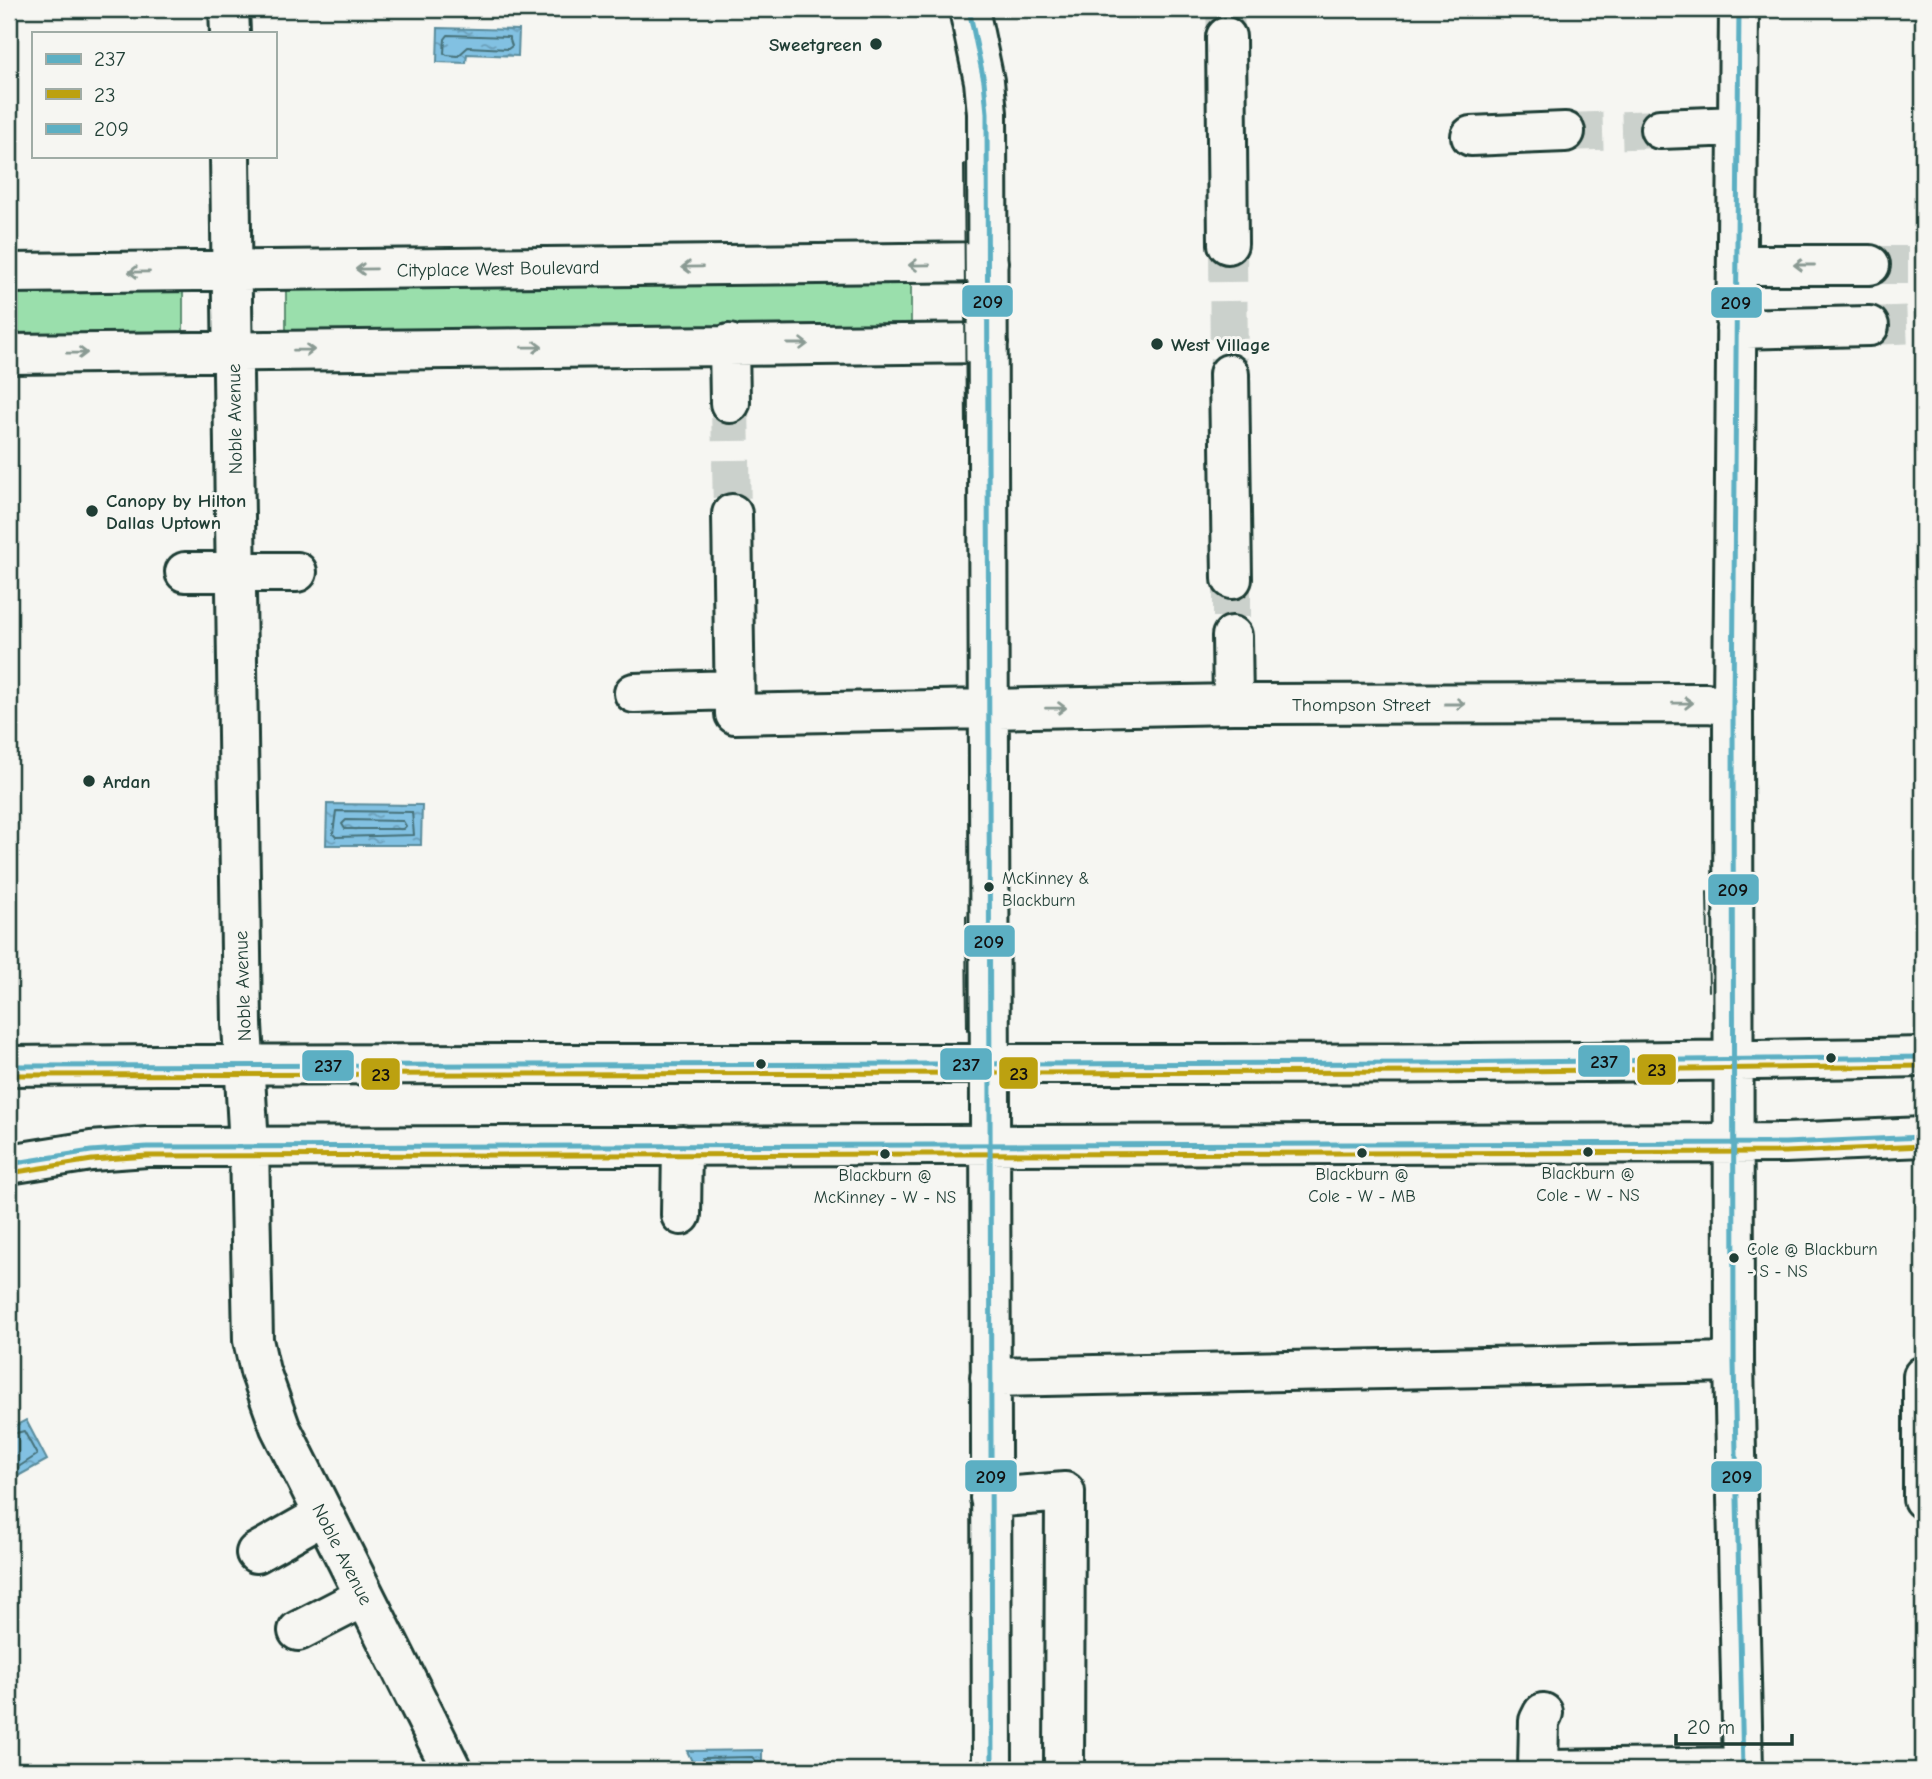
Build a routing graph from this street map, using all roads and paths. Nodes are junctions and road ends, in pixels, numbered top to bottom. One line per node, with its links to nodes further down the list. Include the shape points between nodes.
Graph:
1 (229, 9): 4 (street)
2 (969, 9): 12 (street, via 987,113)
3 (1739, 9): 6 (street)
4 (230, 32)
5 (1226, 37): 11 (street)
6 (1738, 126): 7 (street); 13 (street)
7 (1660, 129)
8 (1565, 132): 9 (street)
9 (1471, 136)
10 (230, 158): 15 (street, Noble Avenue)
11 (1228, 244)
12 (988, 262): 15 (street, Cityplace West Boulevard, one-way to 15); 19 (street)
13 (1737, 265): 14 (street, one-way to 13); 18 (street)
14 (1870, 265)
15 (230, 271): 16 (street, Cityplace West Boulevard, one-way to 16); 21 (street, Noble Avenue)
16 (9, 273)
17 (1869, 326): 18 (street)
18 (1736, 329): 34 (street)
19 (988, 343): 20 (street, one-way to 19); 35 (street)
20 (729, 344): 21 (street, one-way to 20); 24 (street)
21 (233, 351): 22 (street, one-way to 21); 27 (street, Noble Avenue)
22 (9, 354)
23 (1229, 374): 29 (street)
24 (730, 403)
25 (732, 514): 31 (street)
26 (185, 572): 27 (street)
27 (236, 572): 28 (street); 38 (street, Noble Avenue)
28 (297, 572)
29 (1232, 579)
30 (1232, 635): 33 (street)
31 (734, 691): 32 (street); 35 (street, Thompson Street, via 735,714)
32 (634, 693)
33 (1233, 704): 34 (street, Thompson Street, one-way to 34); 35 (street, Thompson Street, one-way to 33)
34 (1733, 706): 37 (street)
35 (988, 709): 40 (street)
36 (1923, 1057): 37 (street)
37 (1734, 1061): 40 (street); 42 (street)
38 (245, 1064): 39 (street); 40 (street); 45 (street, Noble Avenue)
39 (9, 1066)
40 (989, 1067): 44 (street)
41 (1923, 1137): 42 (street)
42 (1734, 1143): 44 (street); 48 (street)
43 (681, 1145): 44 (street); 45 (street); 47 (street)
44 (989, 1145): 50 (street)
45 (249, 1146): 46 (street, via 91,1151); 53 (street, Noble Avenue, via 250,1289 260,1371 280,1427)
46 (9, 1164)
47 (681, 1215)
48 (1734, 1363): 50 (street); 58 (street)
49 (1922, 1376): 52 (street)
50 (990, 1377): 51 (street)
51 (990, 1497): 60 (street); 61 (street, via 1065,1492)
52 (1923, 1499)
53 (323, 1515): 54 (street); 55 (street, Noble Avenue)
54 (256, 1553)
55 (364, 1597): 56 (street); 59 (street, Noble Avenue)
56 (298, 1631)
57 (1543, 1713): 62 (street)
58 (1743, 1768): 63 (street)
59 (452, 1770)
60 (992, 1770)
61 (1064, 1770)
62 (1538, 1770)
63 (1549, 1770)

